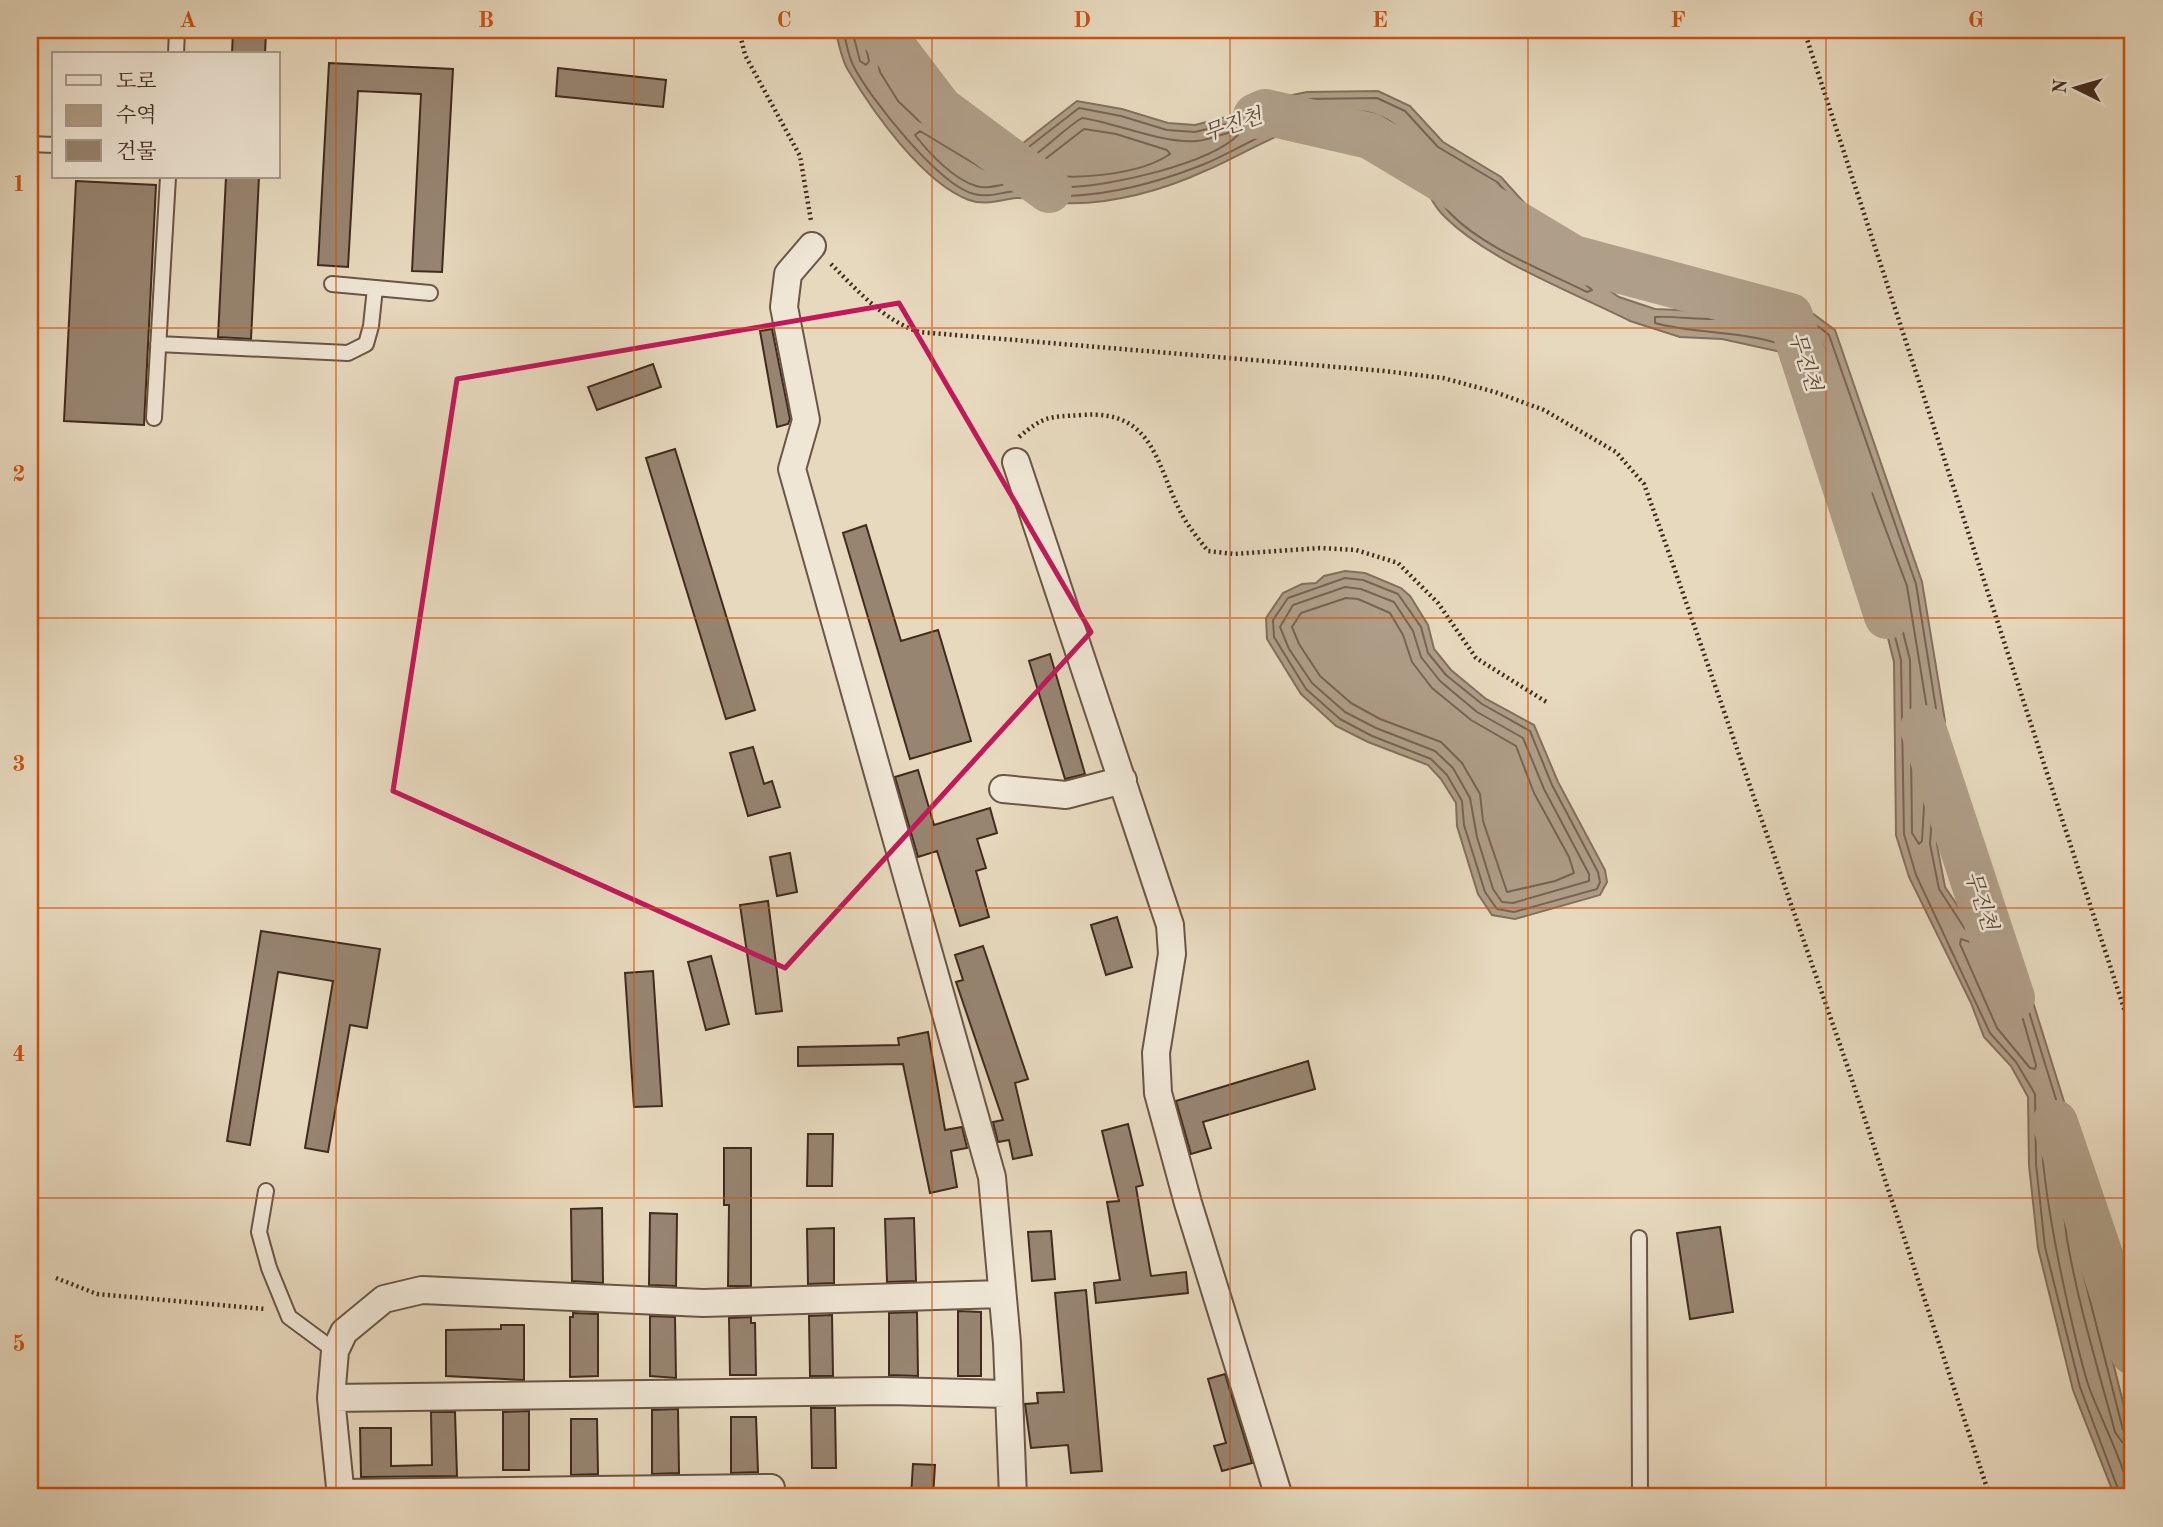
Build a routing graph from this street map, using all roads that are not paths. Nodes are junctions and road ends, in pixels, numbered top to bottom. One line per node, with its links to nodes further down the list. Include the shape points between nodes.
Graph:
1 (177, 30): 2 (lane)
2 (176, 52)
3 (30, 144): 4 (lane)
4 (52, 145)
5 (168, 178): 10 (lane)
6 (812, 246): 17 (street, via 788,274 784,307 806,420 792,468 992,1177)
7 (332, 284): 8 (lane)
8 (374, 288): 9 (lane); 10 (lane, via 366,344 348,353)
9 (430, 293)
10 (158, 344): 11 (lane)
11 (154, 418)
12 (1016, 462): 13 (street)
13 (1123, 780): 14 (street, via 1066,795); 24 (street, via 1170,925 1172,954 1156,1054 1158,1093)
14 (1003, 789)
15 (266, 1191): 18 (lane, via 258,1232 289,1317)
16 (1639, 1238): 25 (lane)
17 (1002, 1294): 18 (street, via 703,1303 422,1290 384,1299 344,1332); 19 (street)
18 (335, 1351): 20 (street)
19 (1006, 1394): 20 (street, via 890,1391); 23 (street)
20 (331, 1398): 22 (street)
21 (771, 1488): 22 (street)
22 (341, 1495)
23 (1013, 1497)
24 (1279, 1497)
25 (1640, 1497)

